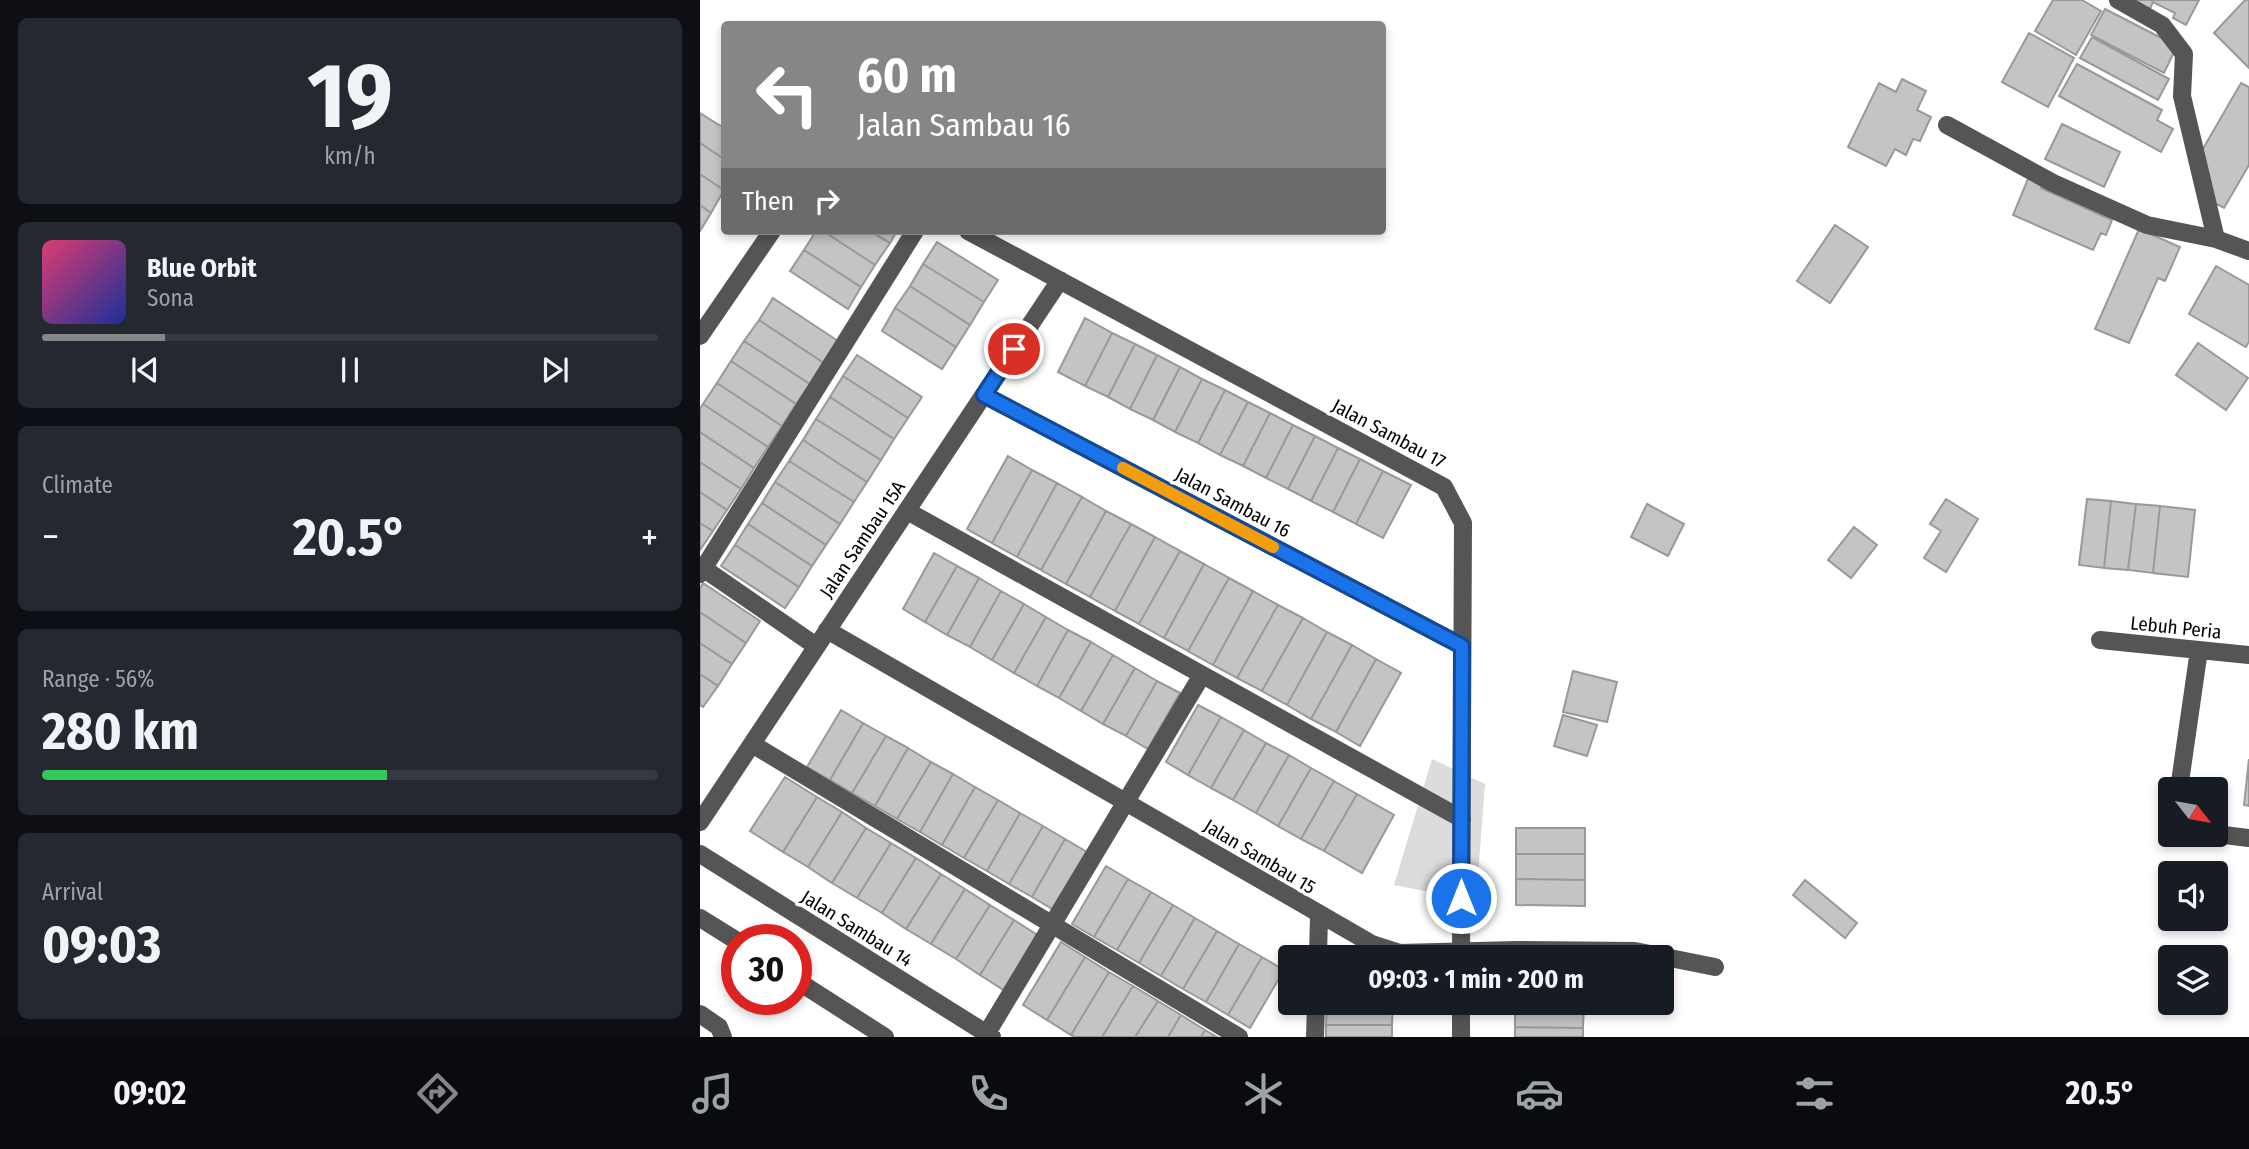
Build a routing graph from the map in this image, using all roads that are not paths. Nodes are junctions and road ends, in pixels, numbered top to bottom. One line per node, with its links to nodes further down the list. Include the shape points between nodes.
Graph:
1 (2118, 0): 6 (street, via 2162,25 2184,54 2182,96)
2 (1947, 125): 6 (street, via 2053,183 2147,225)
3 (769, 235): 9 (street)
4 (912, 235): 12 (street)
5 (976, 235): 8 (street, Jalan Sambau 17)
6 (2216, 239): 7 (street)
7 (2249, 251)
8 (1060, 280): 10 (street, Jalan Sambau 15A); 16 (street, Jalan Sambau 17, via 1444,486 1463,523)
9 (700, 336)
10 (984, 395): 11 (street, Jalan Sambau 15A); 16 (street, Jalan Sambau 16)
11 (907, 511): 13 (street, Jalan Sambau 15A); 19 (street)
12 (701, 570): 15 (street)
13 (827, 630): 15 (street, Jalan Sambau 15A); 22 (street, Jalan Sambau 15)
14 (2100, 640): 17 (street, Lebuh Peria)
15 (817, 646): 20 (street, Jalan Sambau 15A)
16 (1462, 646): 23 (street, Jalan Sambau 17)
17 (2199, 650): 18 (street, Lebuh Peria); 21 (street)
18 (2249, 655)
19 (1202, 676): 22 (street); 23 (street)
20 (752, 744): 24 (street, Jalan Sambau 15A); 30 (street)
21 (2181, 777)
22 (1126, 801): 28 (street, Jalan Sambau 15); 30 (street)
23 (1462, 819): 34 (street, Jalan Sambau 17)
24 (700, 822)
25 (2228, 835): 26 (street)
26 (2249, 838)
27 (700, 854): 41 (street, Jalan Sambau 14)
28 (1319, 915): 32 (street); 33 (street, Jalan Sambau 15)
29 (700, 918): 31 (street)
30 (1052, 925): 41 (street); 44 (street)
31 (721, 932)
32 (1318, 945)
33 (1375, 945)
34 (1461, 945)
35 (1674, 959): 36 (street, Jalan Sambau 15)
36 (1715, 967)
37 (812, 990): 43 (street)
38 (700, 1014): 42 (street, via 719,1027)
39 (1316, 1015): 45 (street)
40 (1461, 1015): 46 (street)
41 (989, 1035)
42 (723, 1037)
43 (886, 1037)
44 (1239, 1037)
45 (1315, 1037)
46 (1461, 1037)

